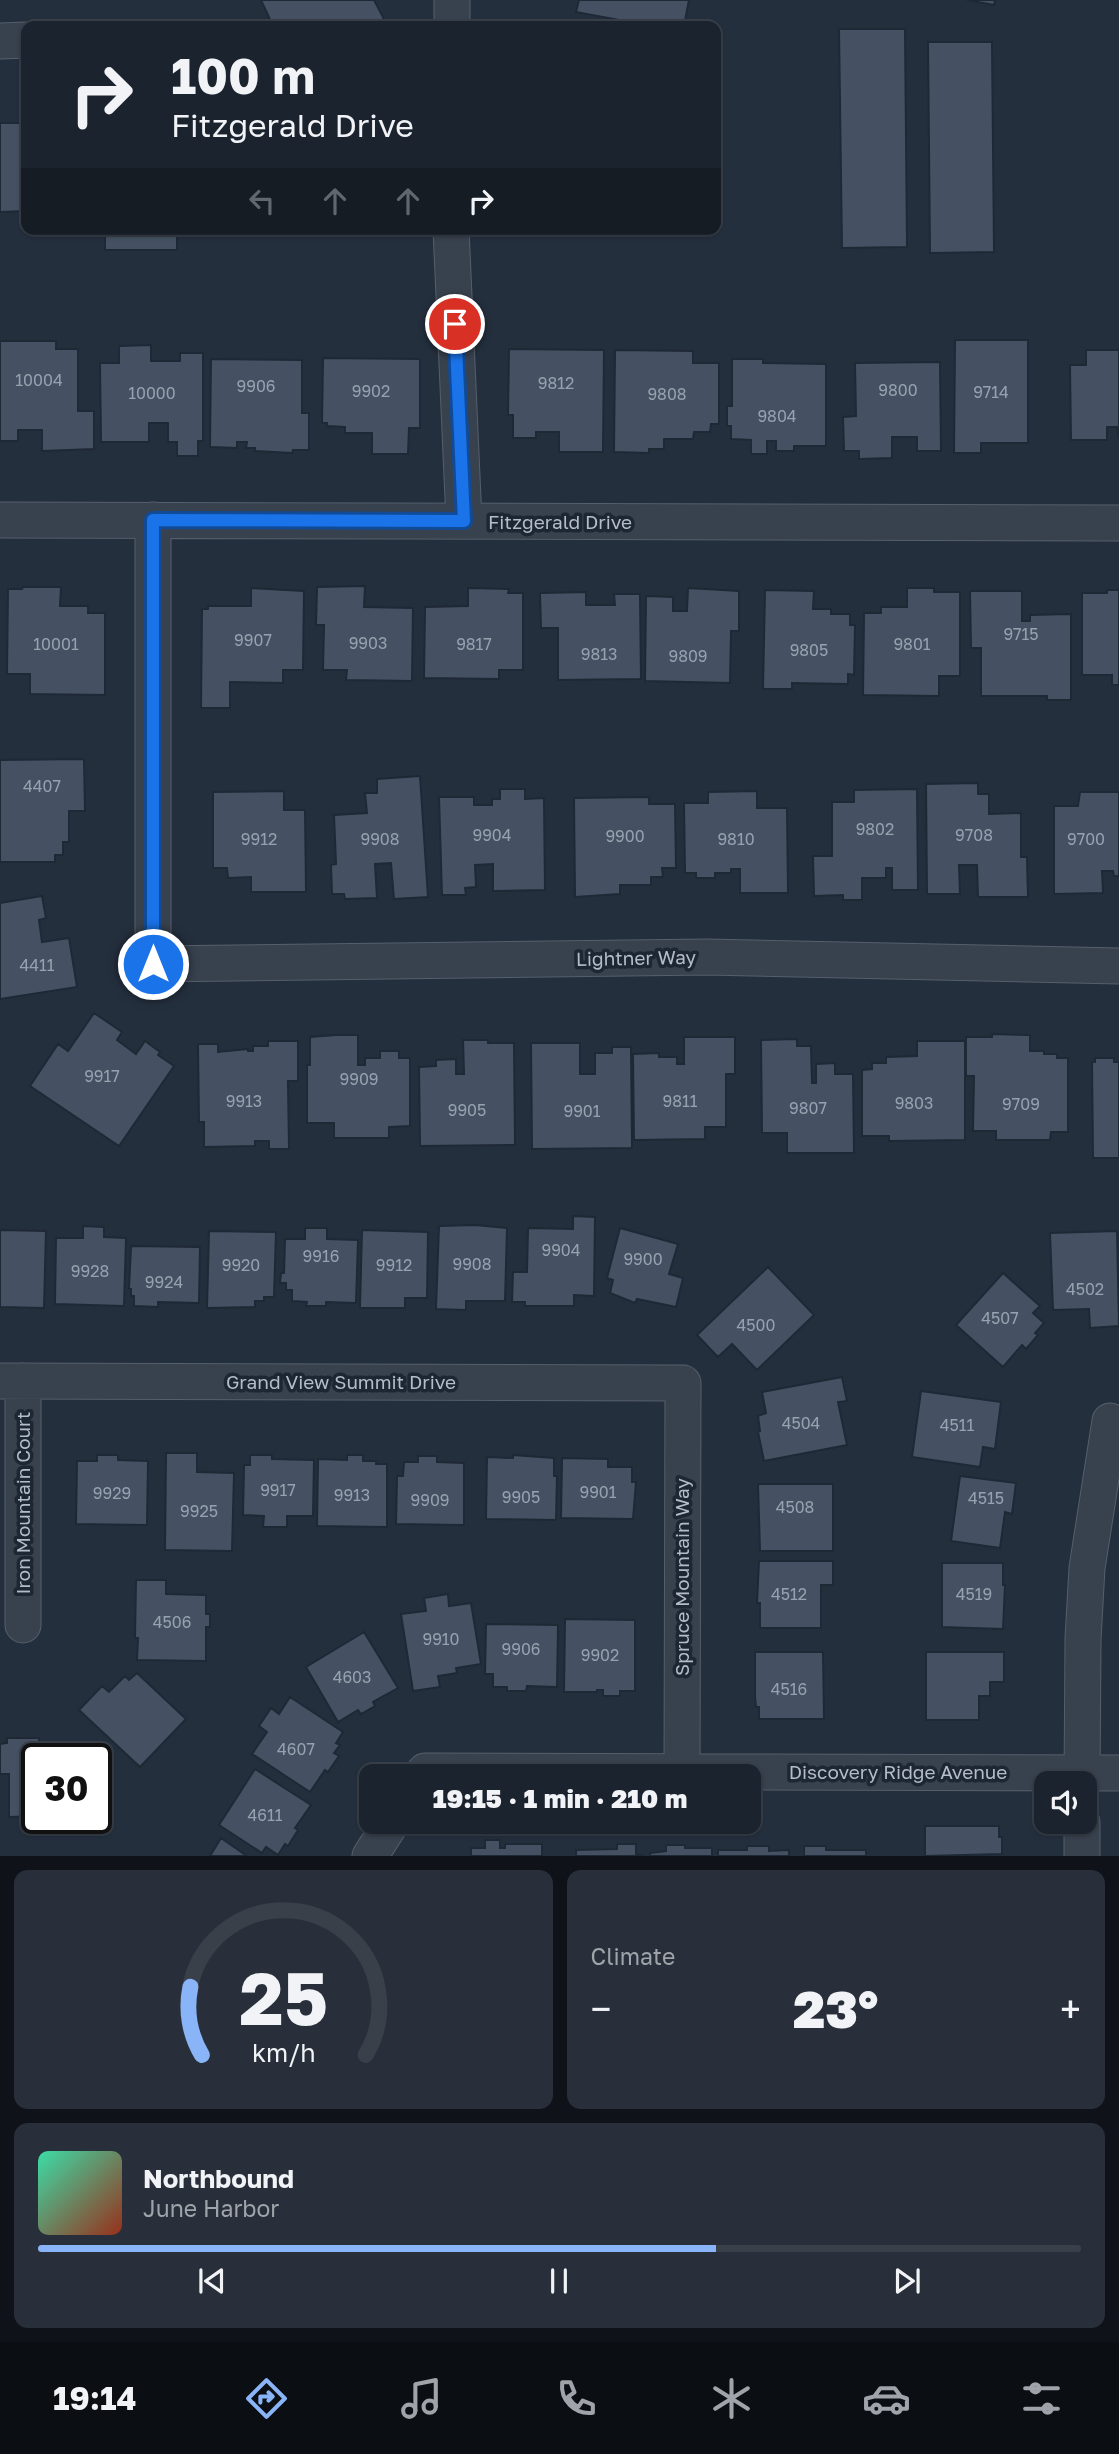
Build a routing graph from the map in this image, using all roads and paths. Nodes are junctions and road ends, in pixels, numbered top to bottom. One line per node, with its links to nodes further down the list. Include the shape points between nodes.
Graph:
1 (452, 0): 2 (street)
2 (452, 21)
3 (21, 40): 4 (street)
4 (0, 41)
5 (452, 235): 8 (street)
6 (0, 520): 7 (street, Fitzgerald Drive)
7 (153, 520): 8 (street, Fitzgerald Drive); 10 (street, Lightner Way, via 153,964 707,957)
8 (464, 521): 9 (street, Fitzgerald Drive)
9 (1119, 523)
10 (1119, 966)
11 (12, 1381): 12 (street, Grand View Summit Drive); 14 (street, Iron Mountain Court)
12 (683, 1383): 15 (street, Spruce Mountain Way)
13 (1110, 1421): 16 (street, via 1087,1568)
14 (23, 1625)
15 (682, 1764)
16 (1082, 1771)
17 (761, 1773): 20 (street, Discovery Ridge Avenue)
18 (1119, 1773): 19 (street, Discovery Ridge Avenue)
19 (1097, 1776)
20 (1034, 1777)
21 (384, 1834): 23 (street)
22 (1082, 1834): 24 (street)
23 (370, 1856)
24 (1082, 1856)

